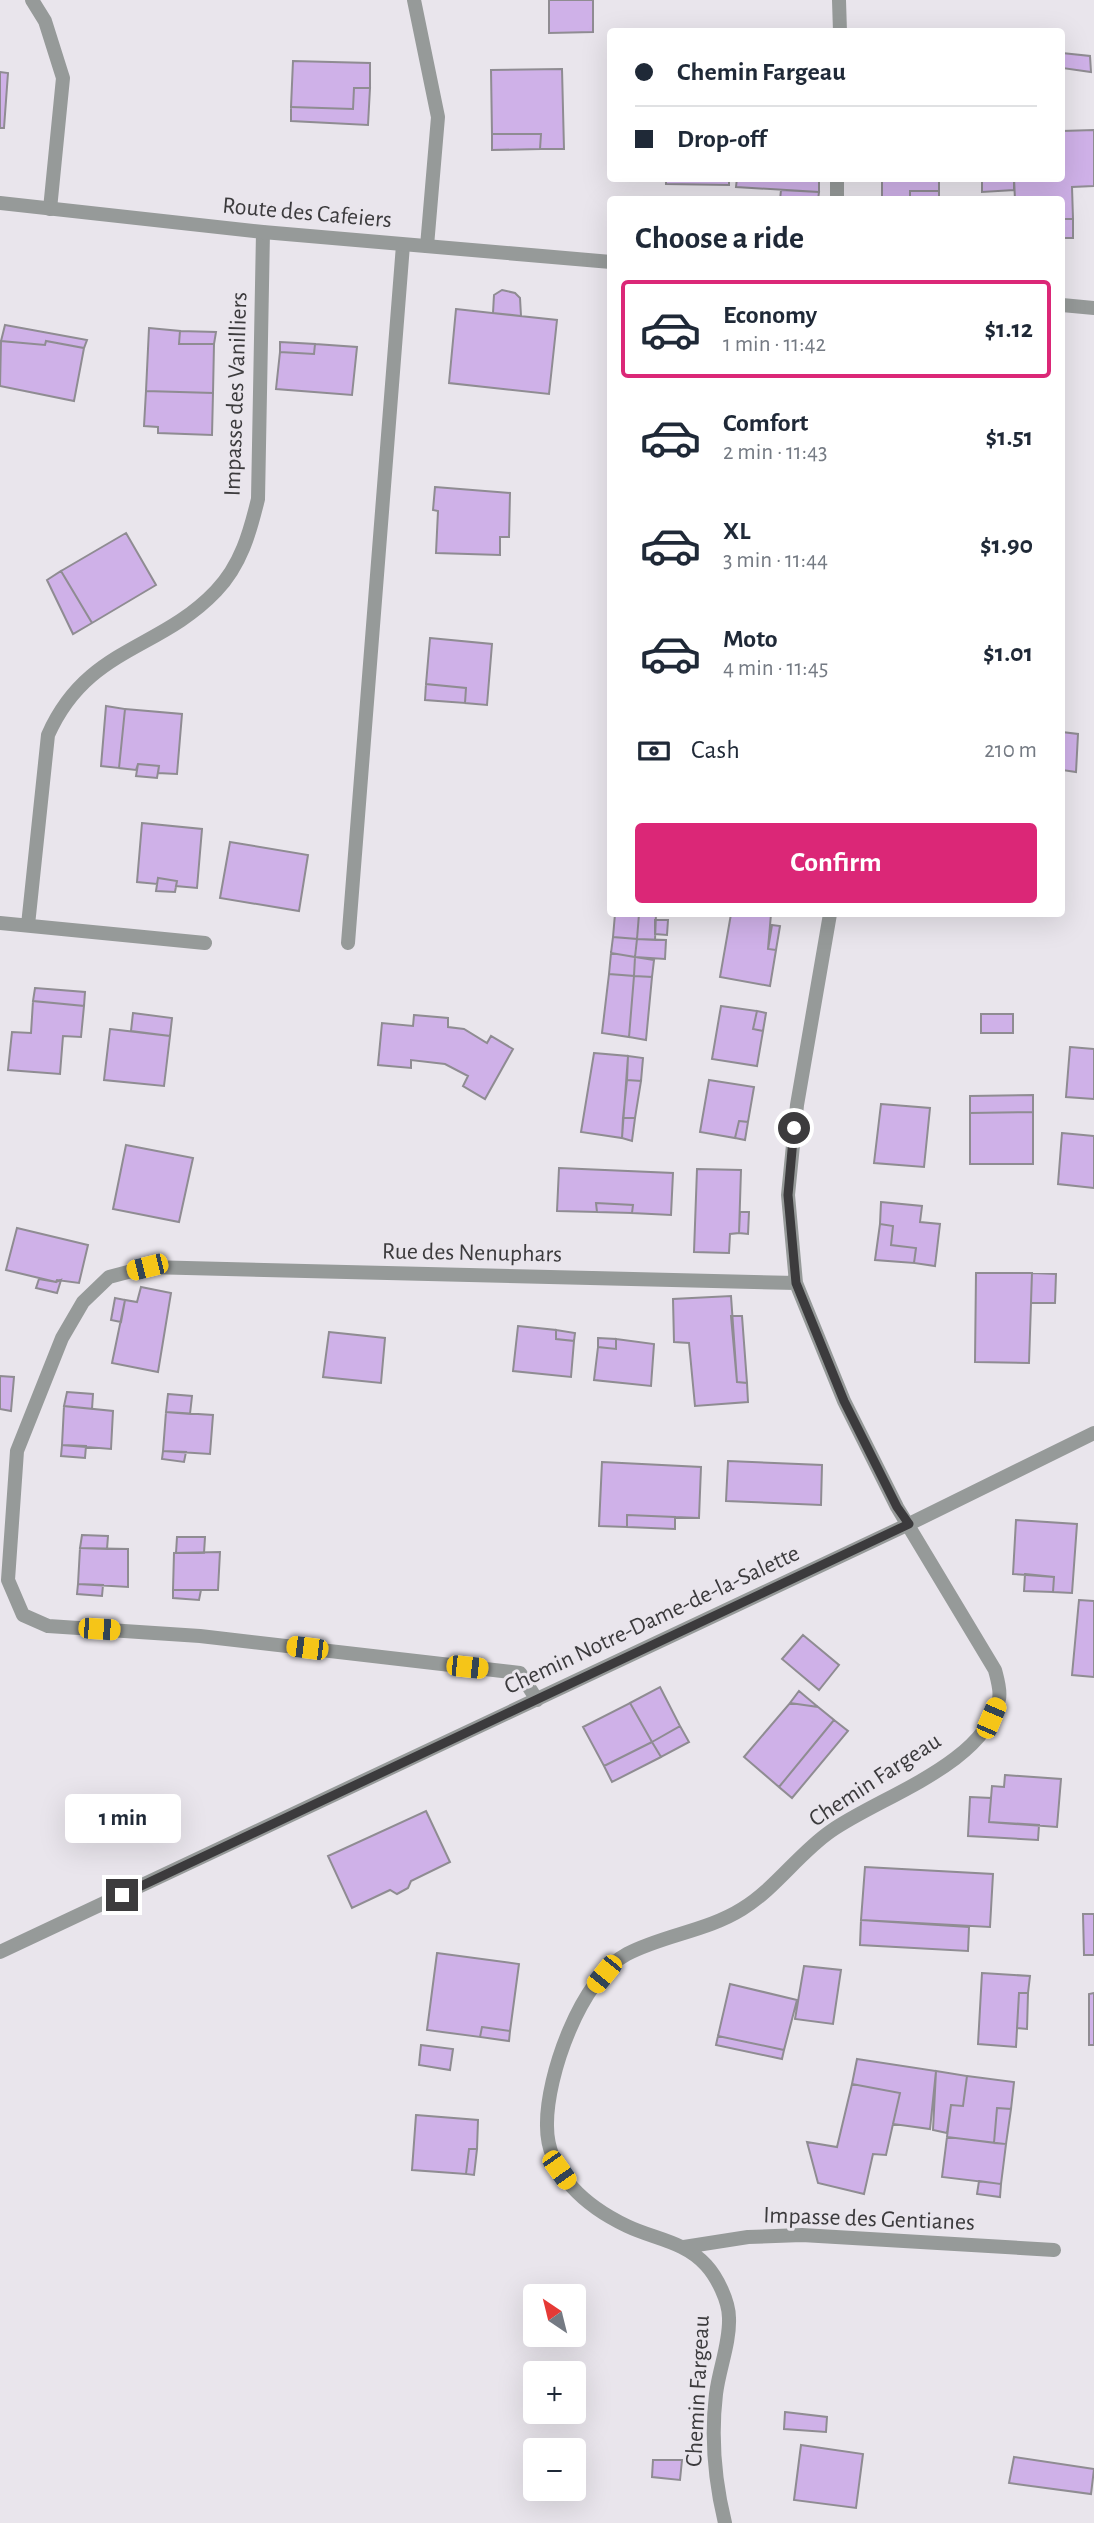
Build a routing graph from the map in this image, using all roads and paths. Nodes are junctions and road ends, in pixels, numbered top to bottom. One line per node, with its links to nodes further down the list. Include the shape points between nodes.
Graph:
1 (32, 0): 6 (street, via 45,21 63,78)
2 (414, 0): 9 (street, via 438,117)
3 (839, 0): 4 (street)
4 (840, 28)
5 (0, 203): 6 (street, Route des Cafeiers)
6 (50, 209): 7 (street, Route des Cafeiers)
7 (263, 232): 8 (street, Route des Cafeiers); 15 (street, Impasse des Vanilliers, via 258,499 249,536 217,590 192,612 97,670 60,709 48,735)
8 (403, 245): 9 (street, Route des Cafeiers); 17 (street)
9 (427, 246): 10 (street, Route des Cafeiers)
10 (607, 262)
11 (1065, 305): 12 (street)
12 (1094, 308)
13 (829, 917): 18 (street, Chemin Fargeau, via 796,1105 788,1195)
14 (0, 923): 15 (street)
15 (28, 925): 16 (street)
16 (205, 943)
17 (348, 943)
18 (796, 1283): 20 (street, Chemin Fargeau, via 844,1401); 21 (street, Rue des Nenuphars, via 147,1267 109,1277 83,1302 62,1338 17,1451 8,1580 23,1615 48,1626 200,1636 520,1673)
19 (1094, 1433): 20 (street, Chemin Notre-Dame-de-la-Salette)
20 (909, 1524): 21 (street, Chemin Notre-Dame-de-la-Salette); 23 (street, Chemin Fargeau, via 995,1670 1000,1697 991,1718 942,1768 830,1832 743,1909 624,1956 589,1993 555,2069 547,2128 559,2170 572,2189 628,2227)
21 (537, 1700): 22 (street, Chemin Notre-Dame-de-la-Salette)
22 (0, 1952)
23 (684, 2247): 24 (street, Impasse des Gentianes, via 802,2235); 25 (street, Chemin Fargeau, via 706,2265 722,2290 729,2318 716,2396 716,2485)
24 (1054, 2250)
25 (725, 2523)

